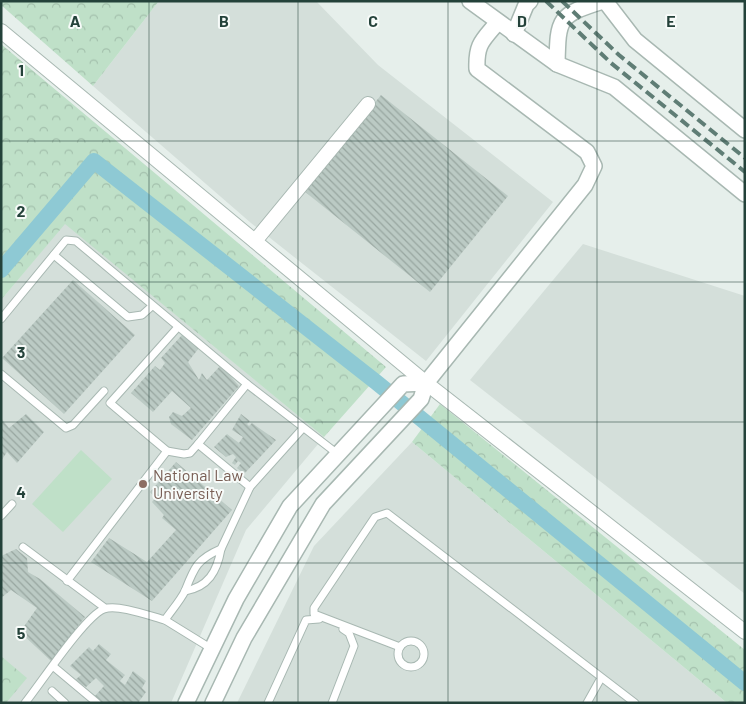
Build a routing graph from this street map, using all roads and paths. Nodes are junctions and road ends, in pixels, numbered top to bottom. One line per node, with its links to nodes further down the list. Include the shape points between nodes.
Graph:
1 (530, 1): 6 (street)
2 (604, 1): 7 (street, via 576,10 563,19 558,32); 9 (street, via 635,40)
3 (472, 2): 4 (street)
4 (498, 22): 6 (street); 17 (street, via 478,48 477,69 587,152 594,166 585,185)
5 (1, 31): 11 (street)
6 (514, 34): 7 (street)
7 (557, 64): 10 (street, via 614,87)
8 (368, 104): 11 (street)
9 (745, 130)
10 (745, 194)
11 (255, 241): 17 (street)
12 (54, 256): 13 (lane, via 128,317 142,315); 13 (lane, via 66,240 76,240); 14 (lane)
13 (152, 306): 15 (lane)
14 (1, 319)
15 (178, 328): 18 (lane); 22 (lane, via 110,403)
16 (1, 374): 19 (lane, via 66,428 74,425)
17 (426, 383): 23 (street, via 403,384); 33 (street); 43 (street, via 421,399 323,504 244,638)
18 (247, 384): 20 (lane); 21 (lane)
19 (104, 391)
20 (303, 428): 23 (lane); 24 (lane)
21 (198, 444): 22 (lane, via 190,453); 24 (lane)
22 (167, 451): 29 (lane)
23 (339, 455): 35 (street, via 290,506 236,599)
24 (250, 488): 28 (lane)
25 (12, 504): 26 (lane)
26 (1, 516)
27 (23, 547): 29 (lane)
28 (221, 549): 30 (lane, via 206,555 195,567); 30 (lane, via 218,565 211,577 203,586)
29 (67, 581): 31 (lane)
30 (184, 592): 32 (lane)
31 (105, 608): 32 (lane, via 121,608); 36 (lane, via 94,615)
32 (165, 620): 35 (lane)
33 (745, 632)
34 (400, 647): 37 (lane, via 314,614 314,608 375,517 387,513)
35 (212, 649): 42 (street)
36 (54, 667): 39 (lane); 41 (lane)
37 (601, 678): 46 (lane); 47 (lane)
38 (52, 691): 40 (lane)
39 (25, 703)
40 (65, 703)
41 (97, 703)
42 (186, 703)
43 (213, 703)
44 (268, 703): 45 (lane, via 306,620 311,618 344,630 353,639 352,654)
45 (332, 703)
46 (587, 703)
47 (635, 703)

